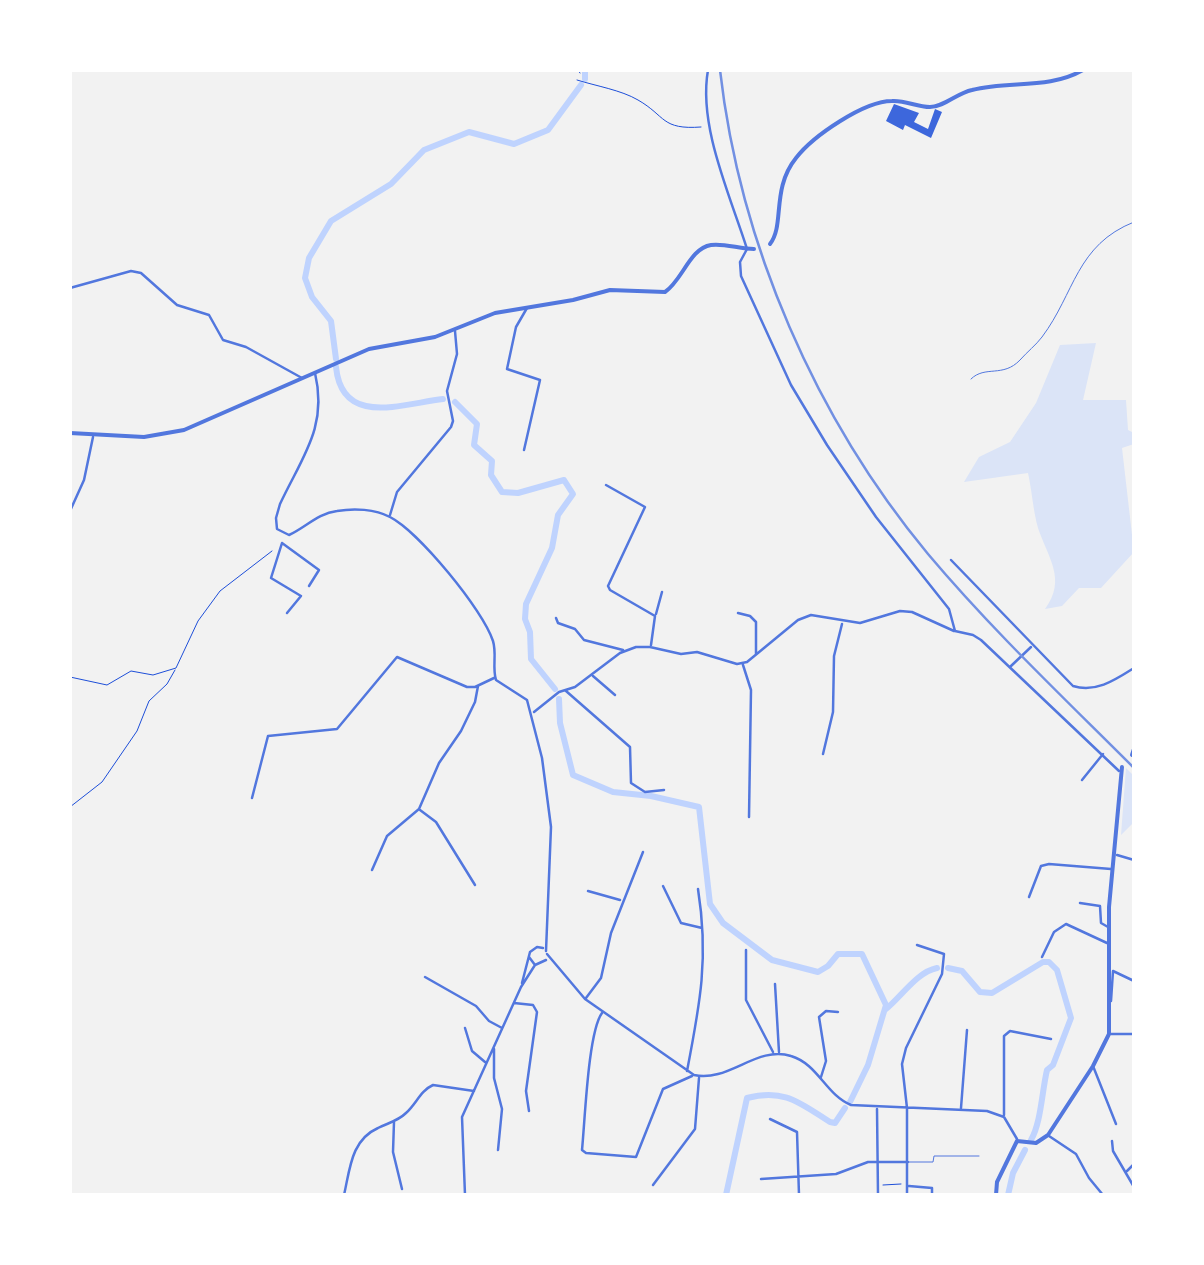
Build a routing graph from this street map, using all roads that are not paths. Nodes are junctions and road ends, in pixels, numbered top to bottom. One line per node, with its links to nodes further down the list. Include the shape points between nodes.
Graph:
1 (708, 70): 5 (street, via 709,127)
2 (1084, 70): 4 (street, via 1055,82 976,88 931,107 892,100 868,106 796,158 780,189)
3 (1134, 222): 11 (lane, via 1113,230 1081,263 1043,336 1011,369)
4 (770, 244)
5 (750, 249): 7 (street, via 704,248 665,292 610,290); 26 (street, via 740,262 741,276 791,386 876,517 949,609)
6 (70, 288): 10 (street, via 141,272 177,305 210,315 223,340)
7 (528, 307): 8 (street); 14 (street, via 507,369 540,380)
8 (455, 330): 9 (street, via 369,350); 17 (street, via 457,354 447,392 452,428 397,492)
9 (315, 373): 10 (street); 17 (street, via 318,423 280,504 278,529 288,535 338,510)
10 (303, 378): 13 (street, via 184,430)
11 (971, 380)
12 (70, 433): 13 (street)
13 (93, 436): 16 (street)
14 (524, 450)
15 (606, 486): 23 (street, via 646,510 609,588)
16 (70, 510)
17 (390, 516): 35 (street, via 470,603 492,639)
18 (951, 560): 28 (street)
19 (310, 586): 21 (street, via 319,570 282,543 272,579 300,596)
20 (662, 592): 23 (street)
21 (287, 613)
22 (738, 613): 30 (street, via 756,622)
23 (655, 616): 27 (street)
24 (556, 618): 29 (street, via 584,640)
25 (843, 622): 26 (street, via 900,611); 30 (street, via 810,615); 40 (street)
26 (955, 631): 32 (street, via 973,634)
27 (650, 647): 29 (street); 31 (street)
28 (1031, 647): 32 (street); 33 (street, via 1080,689 1108,684)
29 (626, 651): 34 (street)
30 (756, 654): 31 (street)
31 (742, 663): 47 (street, via 751,690)
32 (1010, 667): 41 (street)
33 (1134, 668)
34 (592, 675): 37 (street); 38 (street)
35 (496, 677): 36 (street); 39 (street, via 523,695)
36 (478, 686): 45 (street, via 398,656 337,729 268,736); 46 (street)
37 (566, 691): 39 (street); 44 (street, via 630,747 631,784 645,792)
38 (615, 695)
39 (532, 712): 62 (street, via 551,827)
40 (823, 754)
41 (1102, 754): 42 (street); 43 (street)
42 (1121, 769): 49 (street)
43 (1082, 780)
44 (664, 790)
45 (252, 798)
46 (418, 809): 52 (street, via 386,836); 53 (street, via 436,822)
47 (749, 817)
48 (643, 852): 58 (street)
49 (1113, 854): 50 (street); 51 (street)
50 (1134, 860)
51 (1112, 869): 57 (street, via 1041,866); 60 (street)
52 (372, 870)
53 (475, 885)
54 (663, 886): 61 (street, via 681,924)
55 (698, 889): 61 (street)
56 (588, 891): 58 (street)
57 (1028, 897)
58 (622, 900): 77 (street, via 601,978)
59 (1080, 902): 60 (street, via 1100,906 1101,924)
60 (1108, 927): 63 (street)
61 (704, 928): 92 (street, via 705,970)
62 (545, 934): 65 (street); 67 (street)
63 (1109, 943): 68 (street, via 1066,924); 79 (street)
64 (917, 946): 98 (street, via 944,954 942,974 902,1064)
65 (537, 947): 67 (street); 69 (street)
66 (746, 950): 89 (street, via 746,1000)
67 (546, 953): 70 (street); 72 (street)
68 (1042, 957)
69 (529, 958): 71 (street); 76 (street)
70 (544, 963): 71 (street); 72 (street)
71 (535, 965): 76 (street)
72 (556, 966): 77 (street)
73 (425, 978): 83 (street)
74 (1134, 981): 79 (street, via 1113,971)
75 (775, 984): 89 (street)
76 (521, 987): 78 (street)
77 (585, 999): 80 (street)
78 (514, 1002): 83 (street); 100 (street, via 537,1012)
79 (1110, 1005): 85 (street)
80 (603, 1012): 92 (street); 93 (street, via 593,1048 586,1154 636,1156 663,1089)
81 (838, 1012): 95 (street, via 819,1017 826,1061)
82 (464, 1028): 90 (street, via 472,1051)
83 (502, 1028): 88 (street)
84 (967, 1030): 99 (street)
85 (1109, 1034): 86 (street); 91 (street)
86 (1134, 1034)
87 (1051, 1039): 101 (street, via 1010,1031 1004,1036)
88 (493, 1048): 90 (street); 108 (street, via 502,1109)
89 (776, 1054): 94 (street); 95 (street, via 800,1059)
90 (486, 1062): 96 (street)
91 (1093, 1066): 104 (street); 105 (street)
92 (686, 1072): 93 (street)
93 (694, 1075): 94 (street)
94 (700, 1077): 116 (street, via 695,1129)
95 (820, 1078): 97 (street, via 843,1102)
96 (474, 1091): 103 (street, via 426,1088); 121 (street, via 461,1124)
97 (877, 1107): 98 (street); 110 (street)
98 (908, 1108): 99 (street); 111 (street)
99 (961, 1109): 101 (street)
100 (529, 1111)
101 (1004, 1117): 107 (street)
102 (770, 1119): 114 (street, via 797,1132)
103 (394, 1122): 119 (street); 120 (street, via 360,1139)
104 (1116, 1124)
105 (1048, 1135): 107 (street, via 1036,1143); 127 (street, via 1076,1154)
106 (1112, 1141): 113 (street)
107 (1016, 1142): 126 (street)
108 (498, 1150)
109 (979, 1156): 111 (lane)
110 (878, 1161): 111 (street); 114 (street); 123 (street)
111 (908, 1162): 117 (street)
112 (1134, 1164): 113 (street)
113 (1126, 1172): 118 (street)
114 (798, 1177): 115 (street); 122 (street)
115 (762, 1179)
116 (652, 1185)
117 (908, 1186): 124 (street); 125 (street, via 932,1188)
118 (1134, 1187)
119 (402, 1189)
120 (344, 1195)
121 (466, 1195)
122 (799, 1195)
123 (878, 1195)
124 (906, 1195)
125 (932, 1195)
126 (996, 1195)
127 (1103, 1195)

